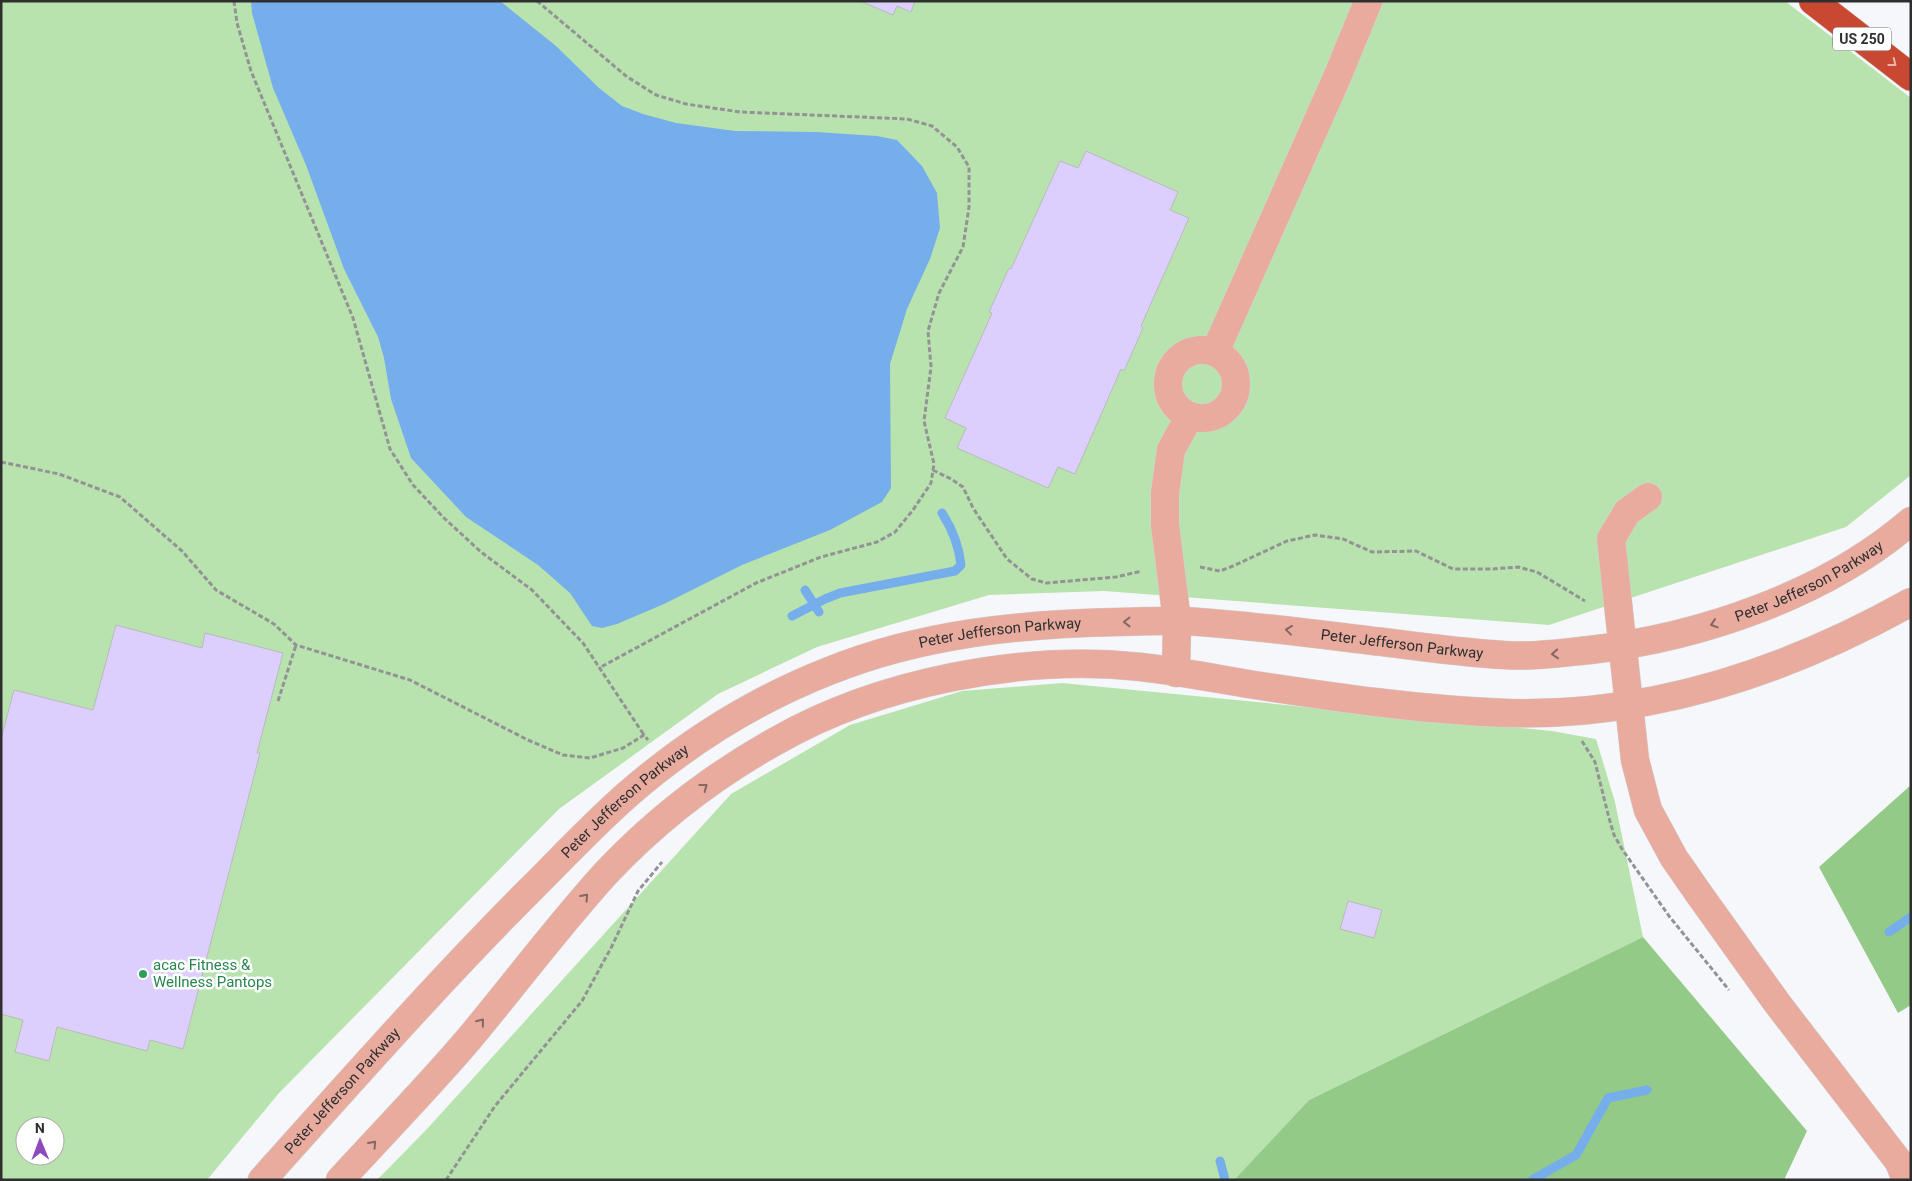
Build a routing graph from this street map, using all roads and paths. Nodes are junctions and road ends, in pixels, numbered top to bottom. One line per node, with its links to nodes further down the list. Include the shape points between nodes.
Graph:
1 (234, 1): 18 (path, via 251,71 353,318 390,449 413,485 444,518 481,552 532,590 583,644)
2 (536, 1): 9 (path, via 626,76 656,95 686,104 740,112 907,119 932,126 957,147 969,167 968,206 963,247 939,293 928,332 932,367 924,421)
3 (1813, 1): 5 (highway, US 250, one-way to 5)
4 (1368, 2): 6 (street)
5 (1911, 77)
6 (1215, 352): 7 (street, via 1188,352 1177,360 1170,372 1167,385 1170,398); 7 (street, via 1226,359 1234,371 1237,384 1234,397 1227,409 1216,416 1202,419)
7 (1189, 416): 12 (street, via 1171,450 1165,493)
8 (1, 462): 16 (path, via 59,474 120,497 182,551 216,590 274,624)
9 (933, 470): 12 (path, via 963,487 1007,559 1032,579 1046,584); 18 (path, via 931,483 895,532 877,542 821,557 756,583)
10 (1648, 497): 17 (street, via 1627,512 1611,540)
11 (1911, 521): 17 (street, Peter Jefferson Parkway, one-way to 17, via 1830,576 1765,606 1710,625)
12 (1170, 568): 13 (path, via 1201,567 1220,571 1286,541 1315,535 1343,539 1372,552 1416,551 1453,569 1518,567 1537,572); 15 (street)
13 (1585, 601)
14 (1911, 602): 21 (street, via 1865,628 1805,655 1727,683)
15 (1177, 621): 17 (street, Peter Jefferson Parkway, one-way to 15, via 1552,655 1506,655); 19 (street); 23 (street, Peter Jefferson Parkway, one-way to 23, via 1058,623 982,630 912,644 830,670 766,699 717,727)
16 (296, 645): 20 (path); 22 (path, via 410,680 563,755 590,758 623,748)
17 (1622, 646): 21 (street)
18 (599, 668): 22 (path)
19 (1176, 673): 21 (street, via 1324,696 1438,708 1510,713); 27 (street, one-way to 19, via 467,1041 557,928 609,870 673,810 778,740 837,711 887,694 965,675 1072,664 1140,667)
20 (278, 701)
21 (1629, 705): 25 (street, via 1635,760 1648,810 1674,858 1777,1003)
22 (644, 735): 23 (path)
23 (664, 764): 26 (street, Peter Jefferson Parkway, via 624,797 470,950)
24 (665, 858): 28 (path, via 638,891 582,1001 495,1106)
25 (1905, 1166)
26 (262, 1180)
27 (340, 1180)
28 (446, 1180)

